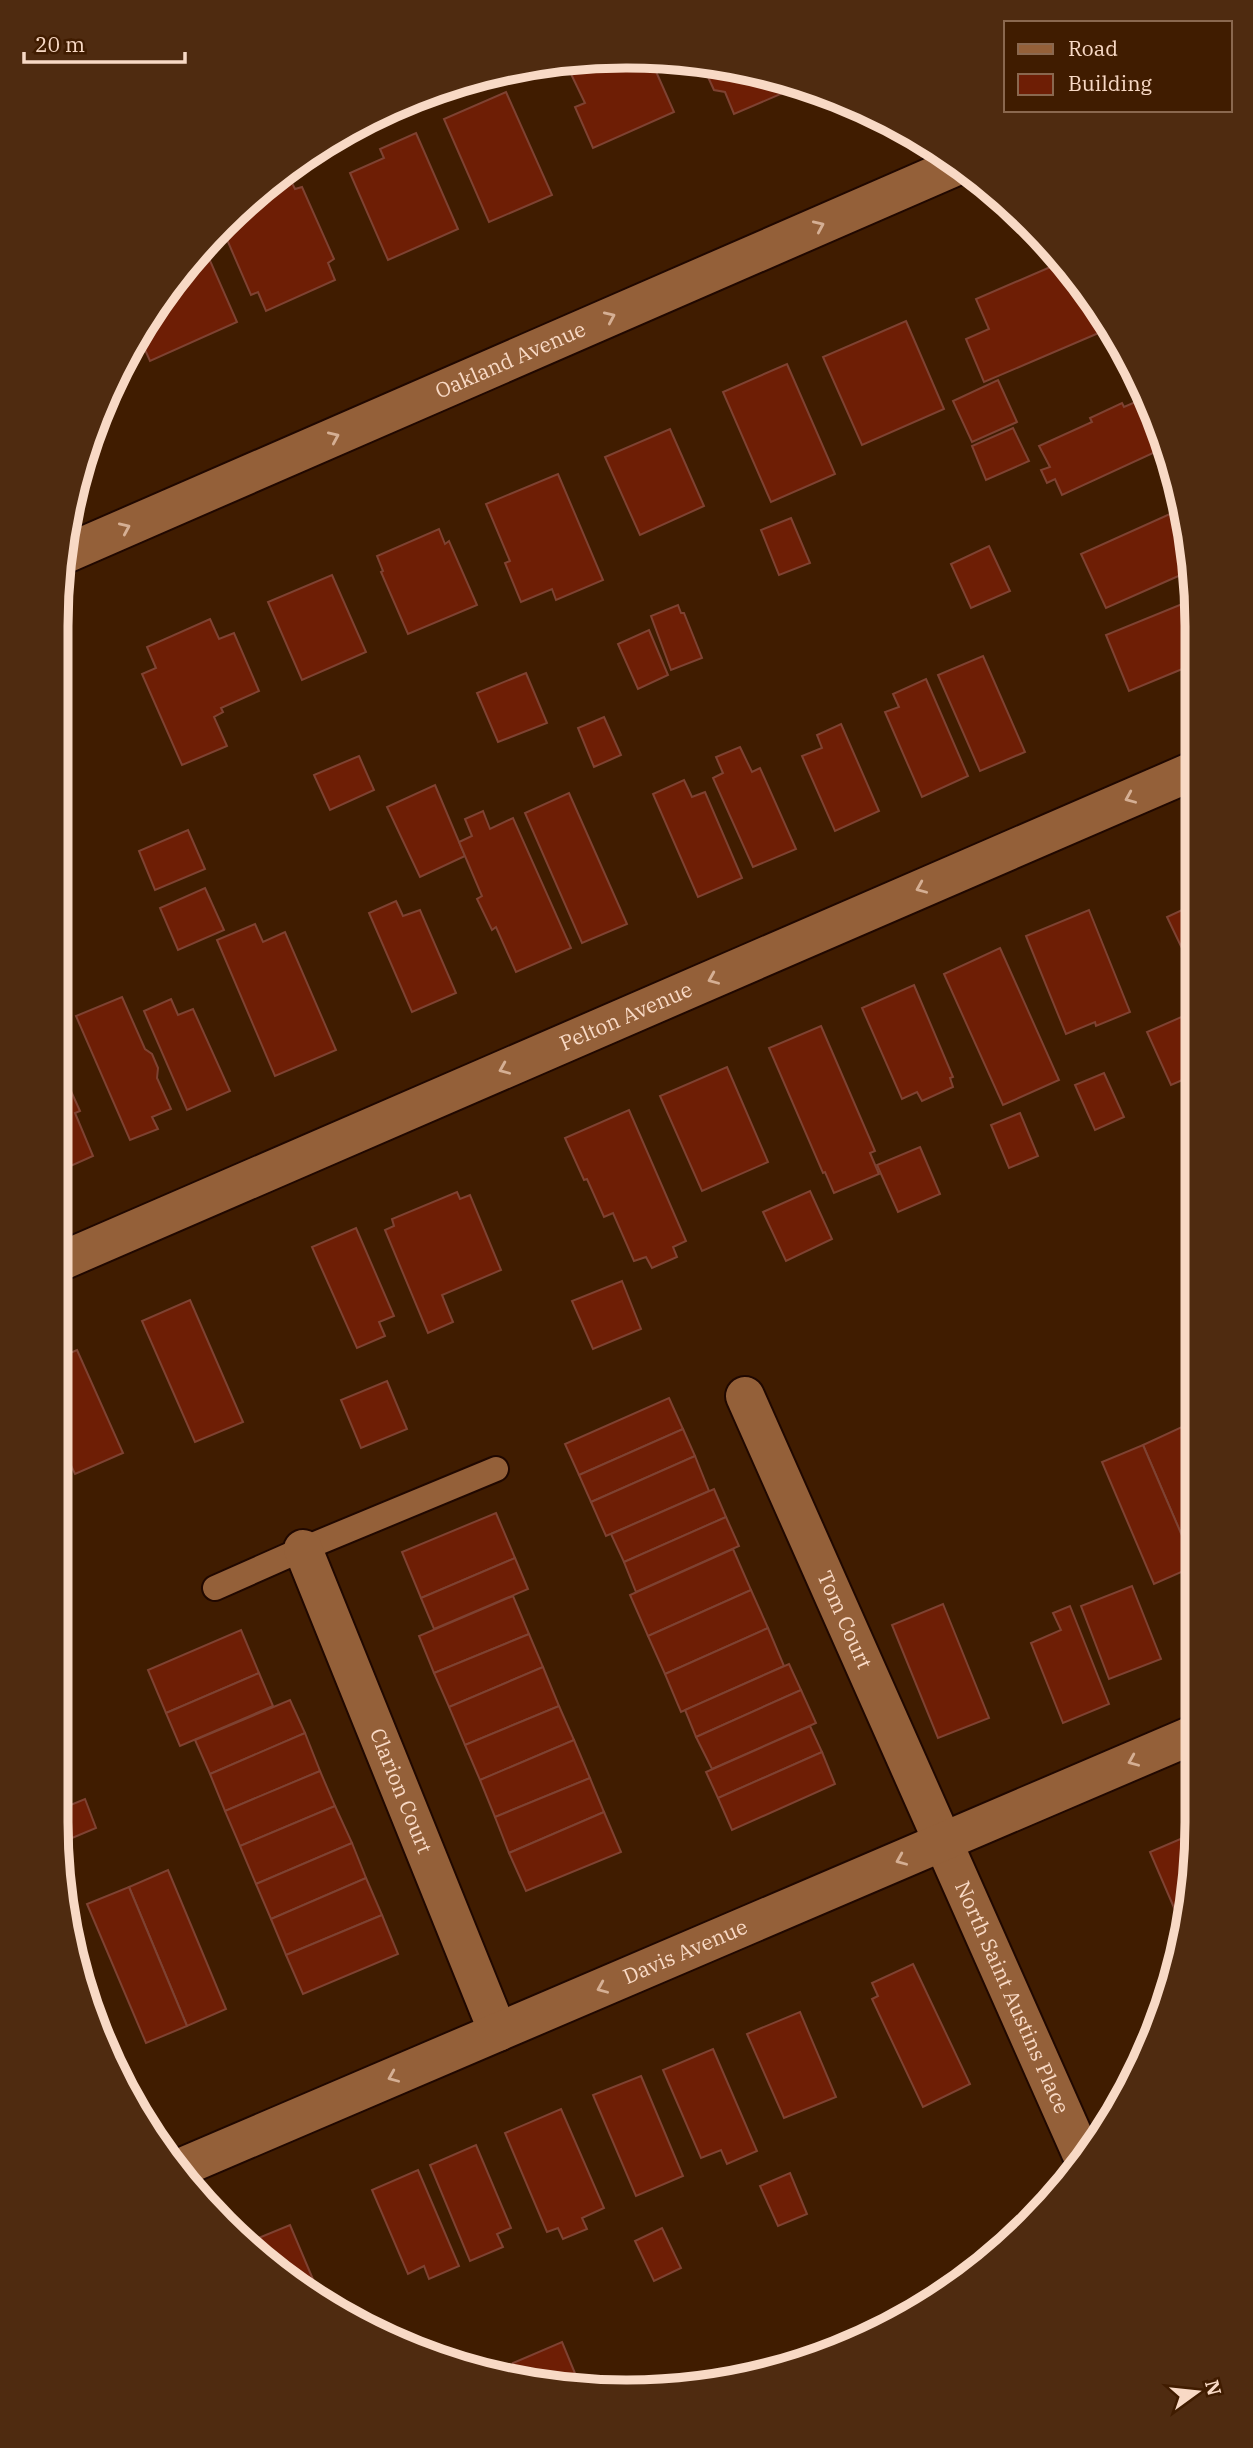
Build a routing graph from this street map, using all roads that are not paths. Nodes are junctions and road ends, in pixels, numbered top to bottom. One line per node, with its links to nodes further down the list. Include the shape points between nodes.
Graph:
1 (948, 170): 2 (street, Oakland Avenue, one-way to 1)
2 (74, 550)
3 (1185, 774): 4 (street, Pelton Avenue, one-way to 4)
4 (68, 1258)
5 (745, 1396): 10 (street, Tom Court)
6 (496, 1469): 7 (lane)
7 (303, 1549): 8 (lane); 11 (street, Clarion Court)
8 (215, 1588)
9 (1185, 1738): 10 (street, Davis Avenue, one-way to 10)
10 (942, 1843): 11 (street, Davis Avenue, one-way to 11); 12 (street, North Saint Austins Place)
11 (498, 2032): 13 (street, Davis Avenue, one-way to 13)
12 (1079, 2148)
13 (187, 2165)

